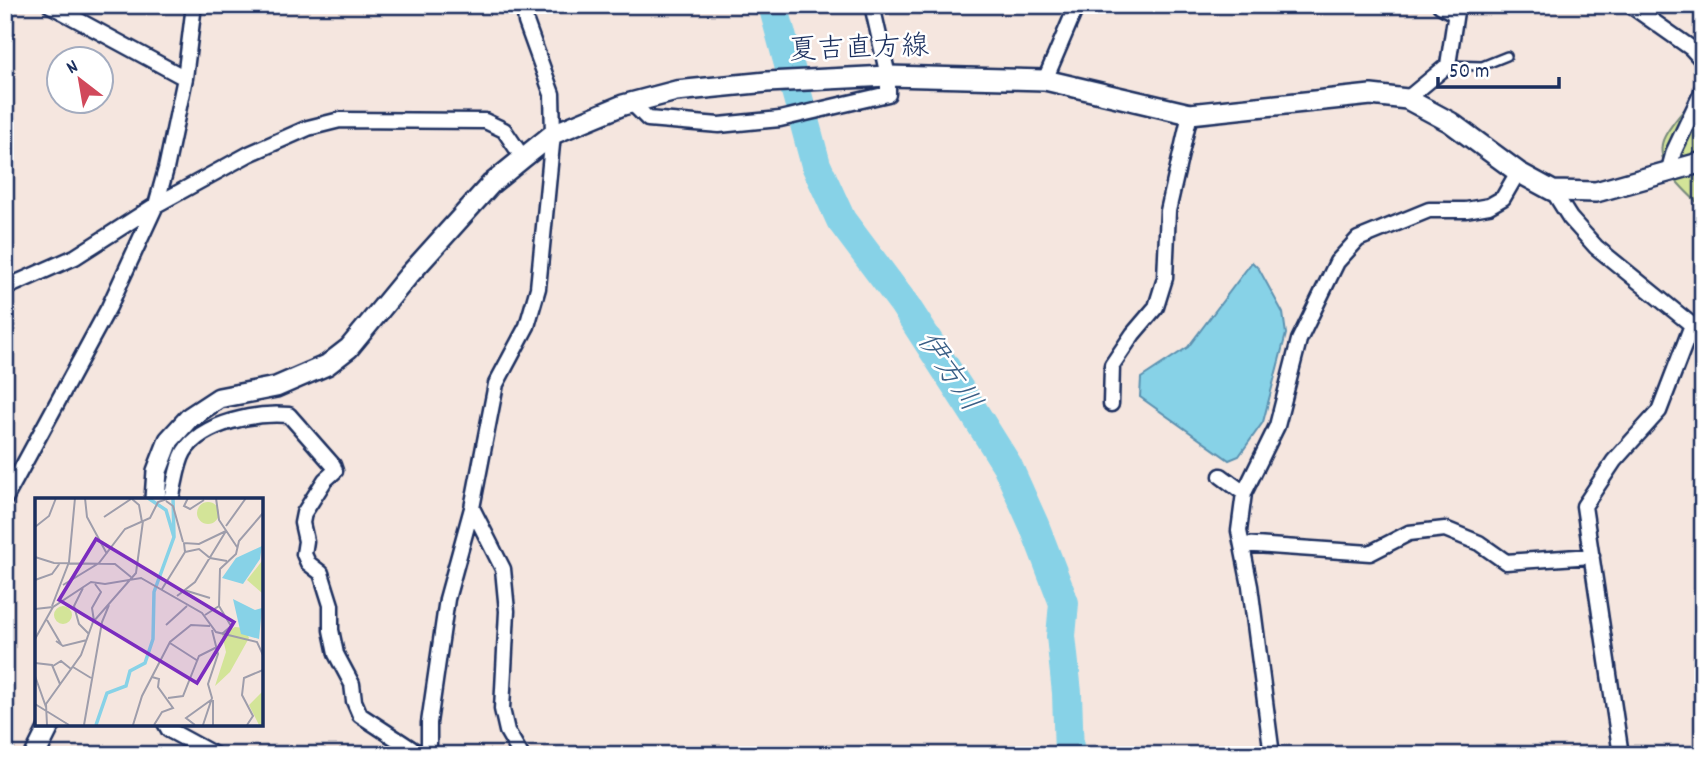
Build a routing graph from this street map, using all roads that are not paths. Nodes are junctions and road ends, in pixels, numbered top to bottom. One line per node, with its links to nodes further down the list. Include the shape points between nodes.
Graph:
1 (50, 5): 13 (street)
2 (194, 5): 13 (street)
3 (524, 5): 19 (street, via 552,94)
4 (872, 5): 12 (street)
5 (1077, 5): 14 (street)
6 (1440, 5): 8 (street)
7 (1630, 5): 10 (street)
8 (1456, 10): 11 (street)
9 (1507, 56): 11 (lane, via 1482,66)
10 (1703, 61)
11 (1448, 65): 16 (street)
12 (888, 76): 14 (main road, 夏吉直方線); 17 (main road, 夏吉直方線, via 676,91); 17 (street, via 888,94 780,118 719,125 648,119)
13 (185, 78): 25 (street)
14 (1045, 80): 18 (main road, 夏吉直方線)
15 (1703, 87): 23 (street)
16 (1407, 99): 18 (main road, 夏吉直方線, via 1371,95); 22 (main road, 夏吉直方線, via 1450,122)
17 (632, 103): 19 (main road, 夏吉直方線)
18 (1190, 114): 29 (street, via 1168,211 1165,278 1156,307 1112,365)
19 (553, 134): 20 (main road, 夏吉直方線); 35 (street, via 538,288 527,326 496,384)
20 (523, 158): 25 (street, via 504,131 485,121 340,120 272,144); 32 (main road, 夏吉直方線, via 491,184 349,348 327,365 276,387 219,398 190,417 169,440 157,471)
21 (1703, 162): 23 (main road, 夏吉直方線)
22 (1518, 172): 24 (main road, 夏吉直方線); 31 (street, via 1503,198 1489,206 1429,210 1358,239 1337,262 1299,340 1277,426)
23 (1668, 173): 24 (main road, 夏吉直方線, via 1597,192)
24 (1553, 191): 27 (street, via 1596,247)
25 (156, 205): 26 (street, via 75,257); 34 (street, via 109,307)
26 (5, 288)
27 (1692, 325): 28 (street); 37 (street, via 1658,411 1614,461 1584,506)
28 (1703, 339)
29 (1111, 404)
30 (1221, 476): 31 (street)
31 (1244, 493): 36 (street)
32 (155, 498)
33 (171, 498): 42 (street, via 184,452 197,438 218,425 289,415 335,471 304,513 304,554 321,573 331,605 336,654 352,684 354,701 360,715)
34 (5, 499)
35 (472, 508): 43 (street, via 447,599 429,723); 44 (street, via 503,569 507,611 502,709 507,731)
36 (1242, 544): 37 (street, via 1370,553 1409,533 1445,529 1479,543 1506,562); 45 (street)
37 (1592, 556): 46 (street)
38 (50, 725): 40 (main road)
39 (165, 725): 41 (street)
40 (35, 755)
41 (215, 755)
42 (421, 755)
43 (429, 755)
44 (521, 755)
45 (1272, 755)
46 (1621, 755)

